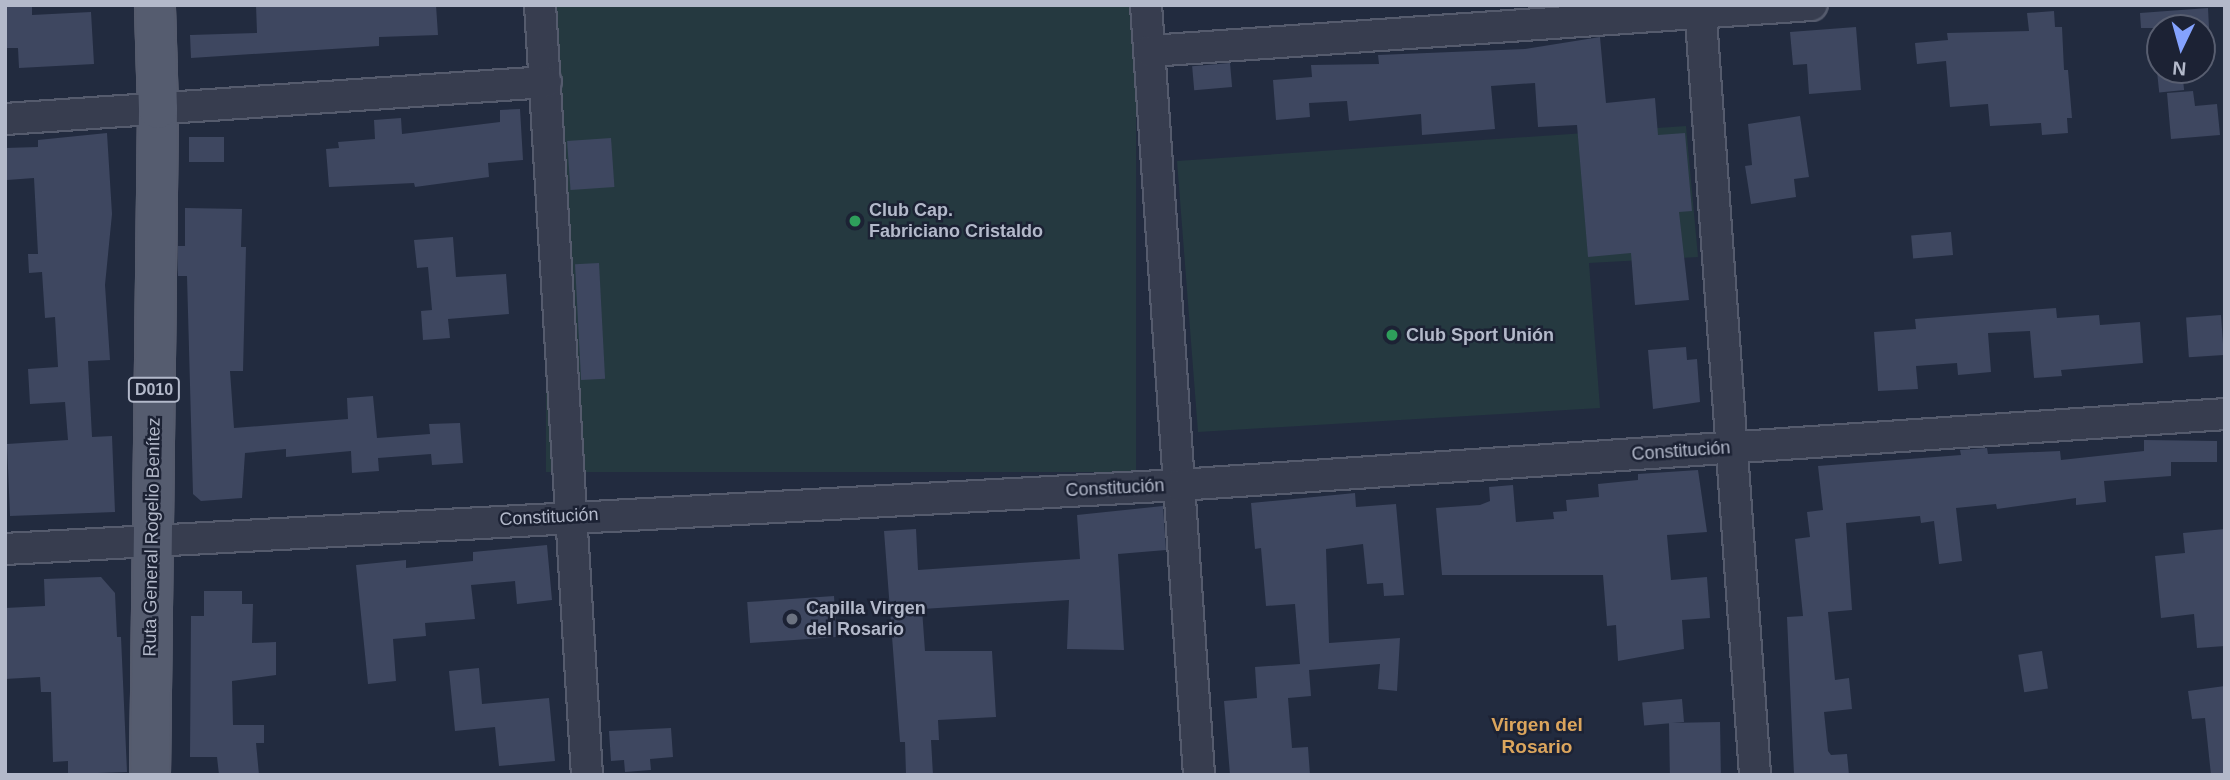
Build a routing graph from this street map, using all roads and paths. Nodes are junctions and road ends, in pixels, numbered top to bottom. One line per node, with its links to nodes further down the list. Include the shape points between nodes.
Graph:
1 (155, 5): 8 (main road, Ruta General Rogelio Benítez / D010)
2 (541, 5): 7 (street)
3 (1146, 5): 6 (street)
4 (1811, 5): 5 (street)
5 (1700, 9): 6 (street); 11 (street)
6 (1150, 51): 12 (street)
7 (546, 82): 8 (street); 13 (street)
8 (158, 109): 9 (street); 14 (main road, Ruta General Rogelio Benítez / D010)
9 (5, 120)
10 (2225, 414): 11 (street, Constitución)
11 (1730, 448): 12 (street, Constitución); 19 (street)
12 (1180, 485): 13 (street, Constitución); 18 (street)
13 (571, 516): 14 (street, Constitución); 17 (street)
14 (152, 539): 15 (street, Constitución); 16 (main road, Ruta General Rogelio Benítez / D010)
15 (5, 549)
16 (150, 775)
17 (587, 775)
18 (1199, 775)
19 (1755, 775)

